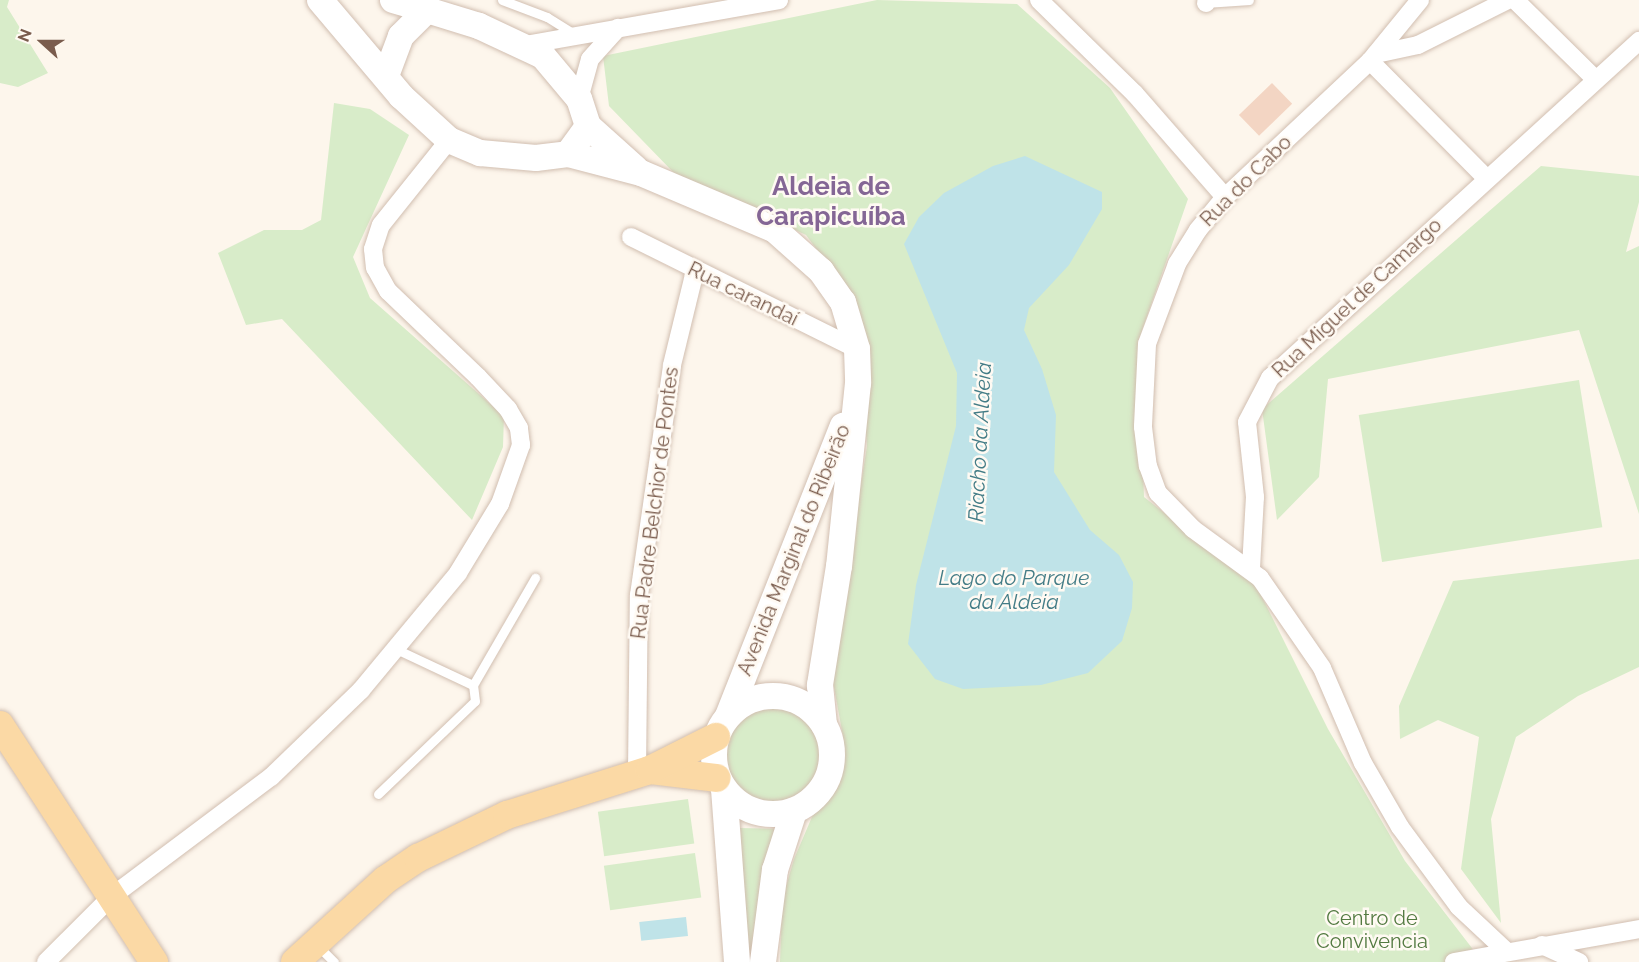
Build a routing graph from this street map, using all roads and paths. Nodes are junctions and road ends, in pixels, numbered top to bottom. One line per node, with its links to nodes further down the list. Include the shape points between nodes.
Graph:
1 (320, 0): 17 (main road)
2 (393, 0): 11 (main road)
3 (501, 0): 13 (lane, via 547,17)
4 (779, 0): 12 (street)
5 (1039, 0): 25 (street, via 1135,94)
6 (1249, 0): 10 (lane)
7 (1420, 0): 16 (street, Rua do Cabo)
8 (1508, 0): 16 (street, via 1418,45)
9 (1515, 0): 18 (street)
10 (1207, 1)
11 (427, 10): 15 (main road); 17 (main road, via 401,36)
12 (618, 28): 13 (street); 19 (street, via 590,59)
13 (576, 35): 15 (street)
14 (1639, 41): 18 (street, Rua Miguel de Camargo)
15 (525, 45): 19 (main road, via 560,71)
16 (1373, 58): 24 (street); 25 (street, Rua do Cabo)
17 (387, 76): 21 (main road, via 420,116)
18 (1595, 79): 24 (street, Rua Miguel de Camargo)
19 (579, 99): 20 (main road)
20 (588, 126): 22 (main road); 23 (main road, Avenida Marginal do Ribeirão)
21 (449, 140): 22 (main road, Avenida Marginal do Ribeirão, via 510,158); 32 (street, via 381,225 372,249 375,268 388,291 508,409 519,428 521,446 505,493 480,540)
22 (568, 154): 23 (main road, Avenida Marginal do Ribeirão)
23 (641, 173): 28 (main road, Avenida Marginal do Ribeirão, via 749,217 800,249 843,302)
24 (1486, 178): 30 (street, Rua Miguel de Camargo, via 1298,348 1255,401 1246,446 1255,497)
25 (1226, 197): 30 (street, Rua do Cabo, via 1177,264 1160,305 1147,344 1143,427 1148,466 1172,512)
26 (631, 237): 27 (street, Rua carandaí)
27 (694, 271): 28 (street, Rua carandaí); 37 (street, Rua Padre Belchior de Pontes, via 672,365 639,595)
28 (857, 349): 29 (main road, Avenida Marginal do Ribeirão)
29 (858, 383): 35 (main road, Avenida Marginal do Ribeirão, via 839,566 820,685); 36 (main road, Avenida Marginal do Ribeirão, via 829,470)
30 (1251, 568): 44 (street, via 1322,668 1363,763 1400,828 1460,907)
31 (535, 578): 33 (lane)
32 (396, 649): 33 (lane); 41 (street, via 361,690 271,777)
33 (473, 685): 39 (lane, via 475,701)
34 (0, 724): 41 (main road)
35 (824, 725): 36 (main road, Avenida Marginal do Ribeirão, via 797,701 778,696 751,700); 40 (main road, Avenida Marginal do Ribeirão, via 832,762 827,780 813,798)
36 (722, 727): 37 (main road); 38 (main road, Avenida Marginal do Ribeirão)
37 (643, 771): 38 (main road); 45 (main road, via 507,815 418,858 385,880)
38 (721, 784): 40 (main road, via 748,810 763,814); 48 (main road, Avenida Marginal do Ribeirão)
39 (378, 794)
40 (794, 811): 49 (main road, via 775,870)
41 (111, 897): 46 (street); 47 (main road)
42 (1639, 929): 43 (street)
43 (1542, 945): 44 (street); 51 (street)
44 (1505, 950): 50 (street)
45 (315, 956)
46 (46, 962)
47 (154, 962)
48 (737, 962)
49 (763, 962)
50 (1454, 962)
51 (1579, 962)

